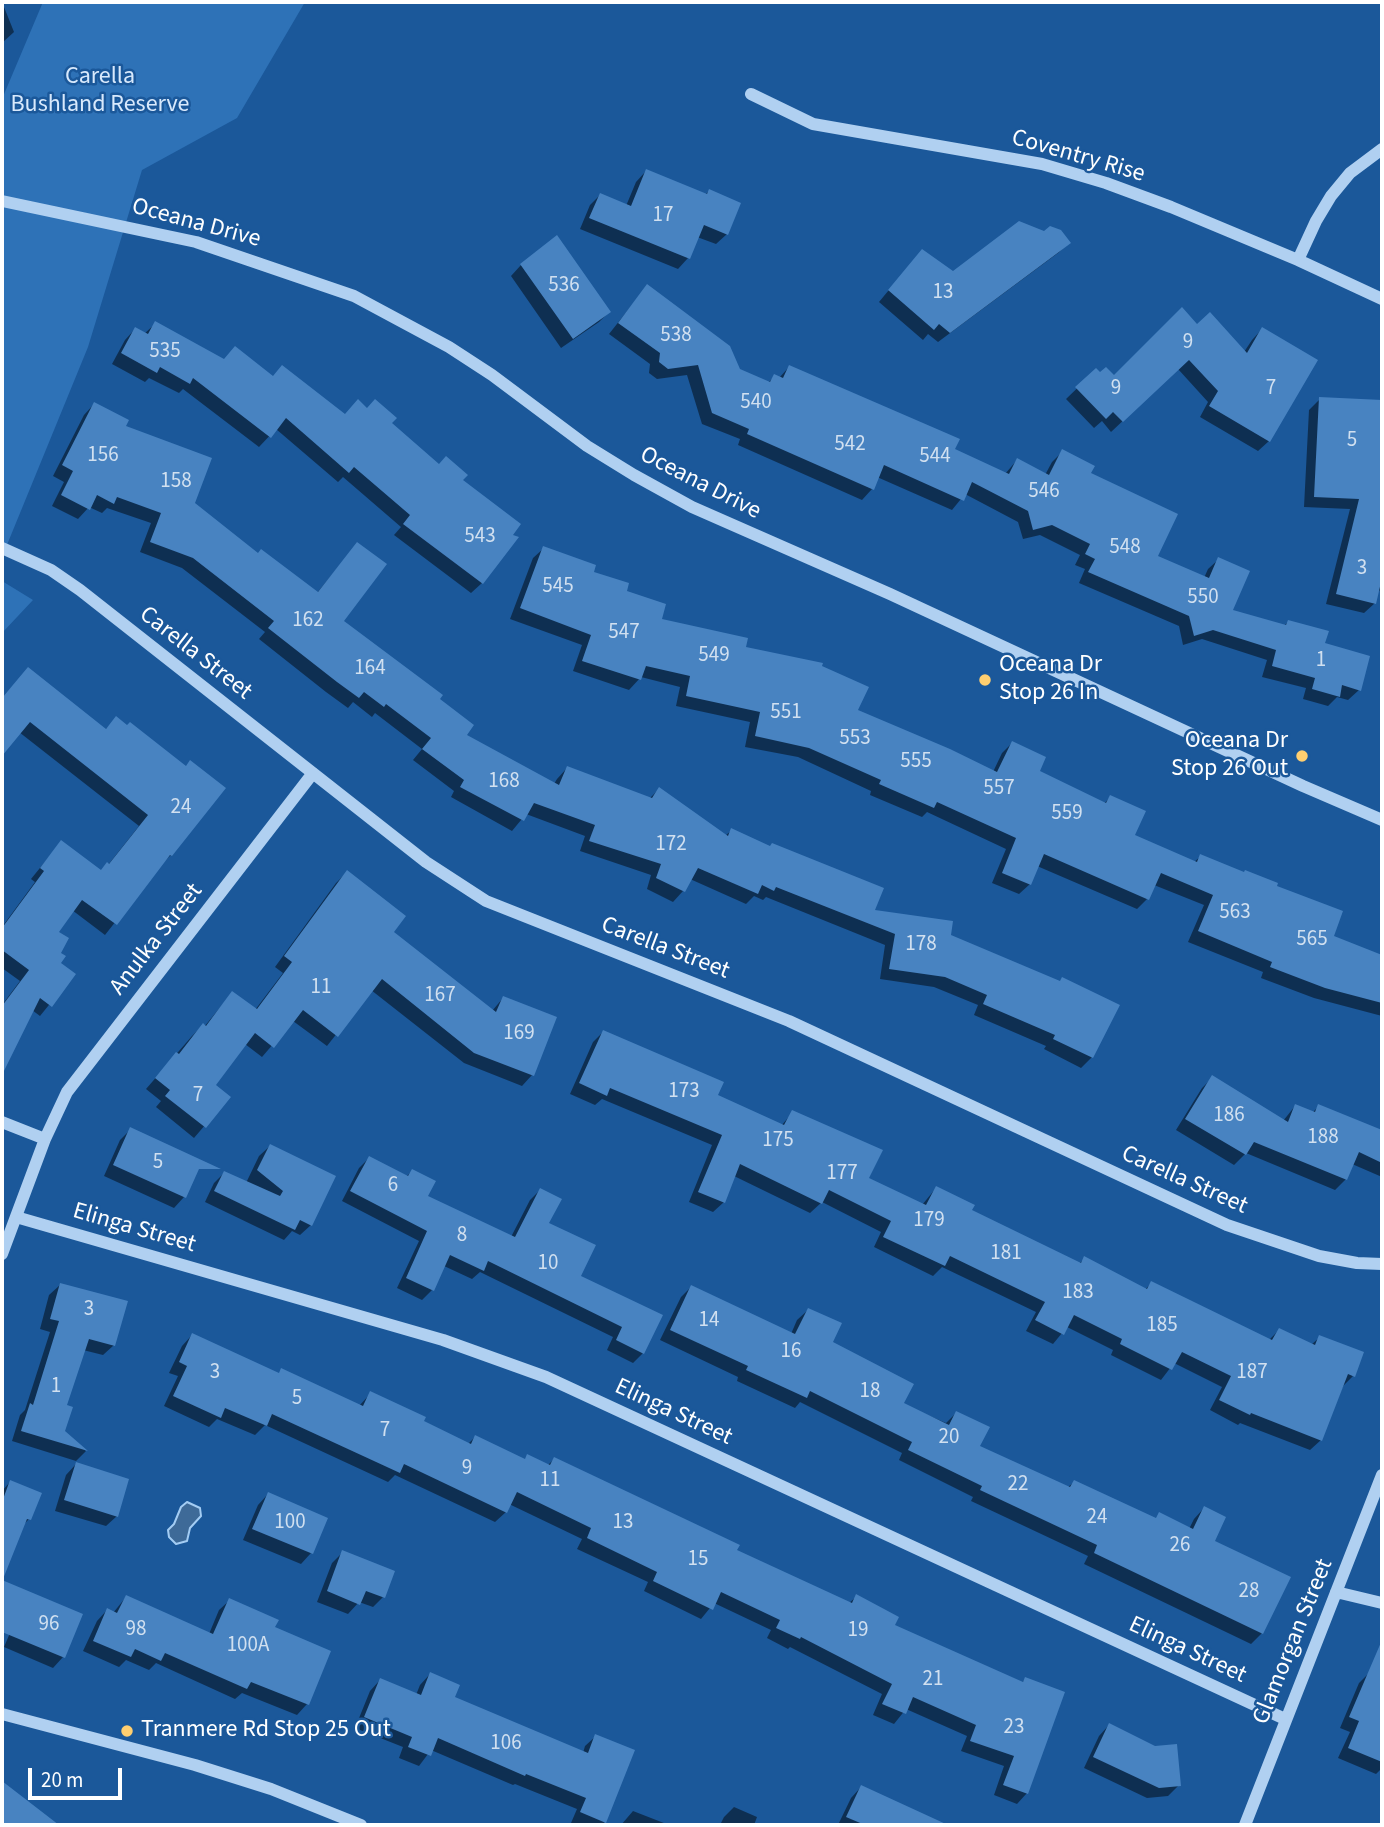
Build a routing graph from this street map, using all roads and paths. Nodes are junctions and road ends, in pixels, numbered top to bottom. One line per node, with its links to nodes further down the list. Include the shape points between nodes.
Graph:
1 (751, 94): 4 (street, Coventry Rise, via 813,124 1042,164 1106,183)
2 (1382, 149): 4 (street, via 1350,173 1331,196)
3 (2, 201): 8 (street, Oceana Drive, via 197,242 354,296 449,347 587,446 692,507)
4 (1298, 260): 5 (street, Coventry Rise)
5 (1382, 299)
6 (2, 548): 7 (street, Carella Street, via 51,570 80,590)
7 (313, 773): 10 (street, Anulka Street, via 66,1093); 13 (street, Carella Street, via 426,862 486,901 789,1021 1227,1224 1319,1256)
8 (1382, 820)
9 (2, 1122): 10 (street)
10 (45, 1139): 11 (street, Anulka Street)
11 (16, 1217): 12 (street, Anulka Street); 18 (street, Elinga Street, via 443,1340 546,1377)
12 (2, 1254)
13 (1382, 1264)
14 (1382, 1475): 15 (street, Glamorgan Street)
15 (1336, 1592): 16 (street); 18 (street, Glamorgan Street)
16 (1382, 1603)
17 (2, 1714): 19 (street, via 208,1769)
18 (1285, 1719): 20 (street, Glamorgan Street)
19 (361, 1825)
20 (1245, 1825)

